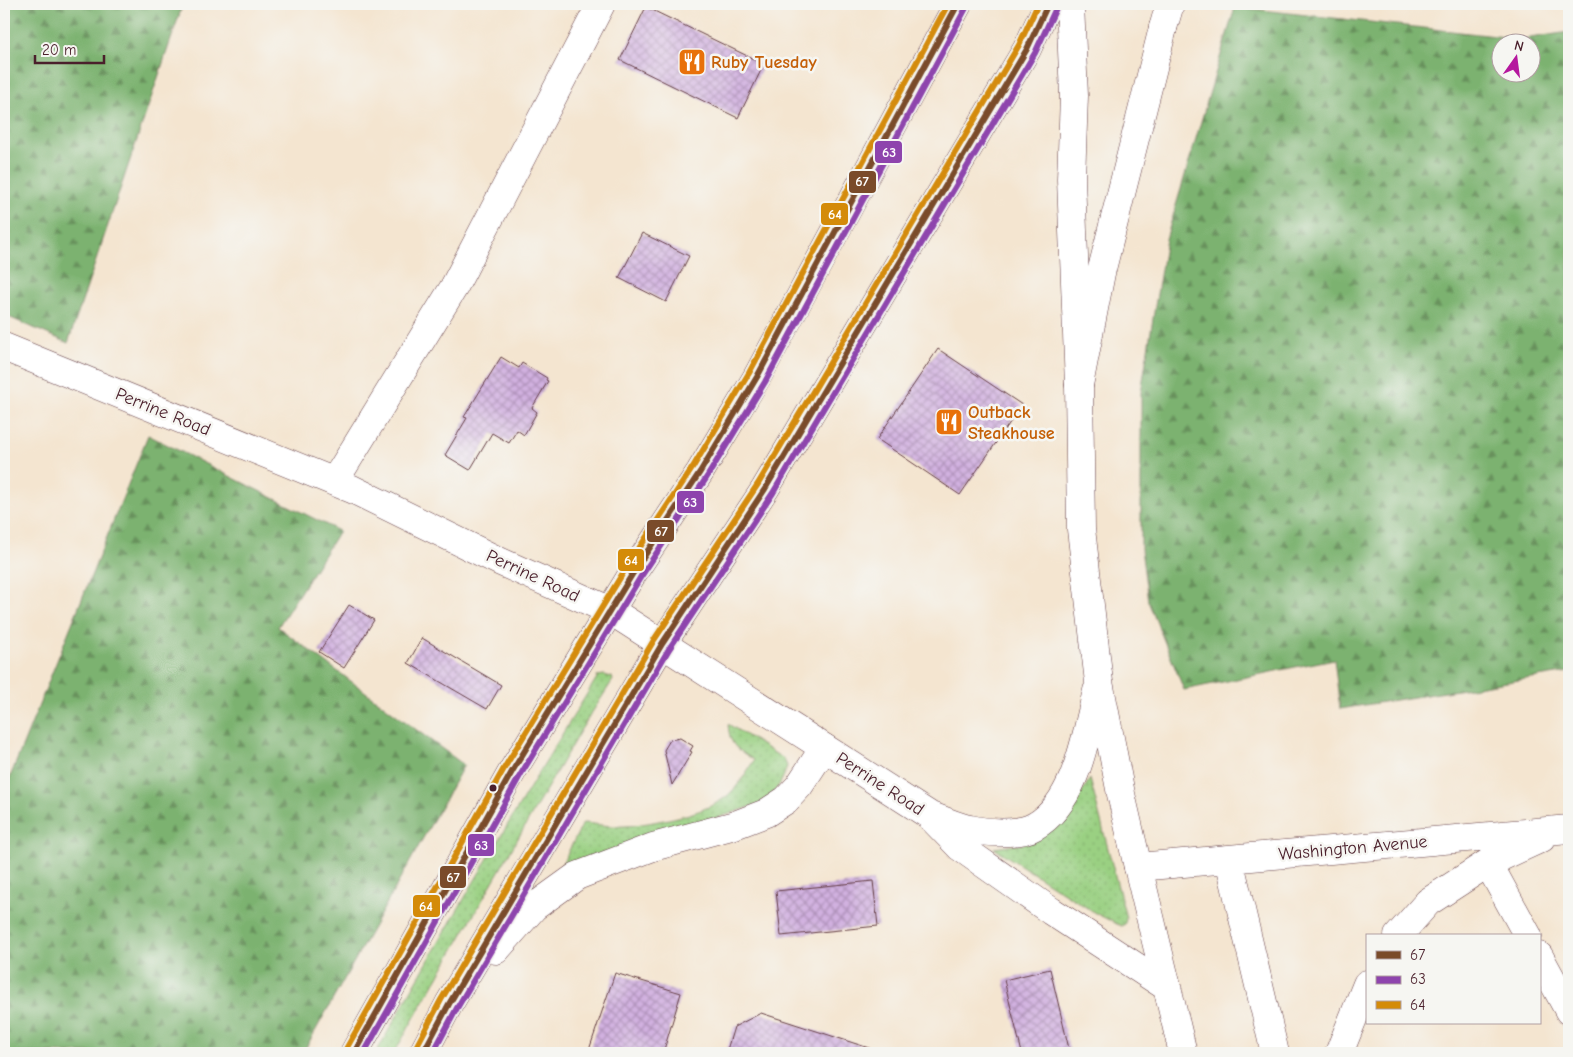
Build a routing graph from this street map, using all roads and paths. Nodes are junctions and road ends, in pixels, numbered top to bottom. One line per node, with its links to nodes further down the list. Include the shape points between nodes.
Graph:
1 (601, 4): 9 (main road, via 454,287)
2 (958, 4): 10 (main road, via 757,377)
3 (1048, 4): 11 (main road, via 1027,49 765,489)
4 (1070, 4): 8 (main road, via 1074,96 1071,179)
5 (1176, 4): 6 (main road)
6 (1166, 16): 8 (main road, via 1102,273)
7 (4, 347): 9 (main road, Perrine Road)
8 (1079, 385): 12 (main road, via 1081,529)
9 (334, 482): 10 (main road, Perrine Road)
10 (611, 611): 11 (main road, Perrine Road); 26 (main road, via 513,770)
11 (662, 644): 13 (main road, Perrine Road); 24 (main road)
12 (1099, 682): 14 (main road, via 1070,785 1053,812 1034,827 1008,833 969,829); 18 (main road)
13 (824, 748): 14 (main road, Perrine Road); 24 (main road, via 799,786 786,800 766,813 735,825 653,847 577,876 534,907)
14 (929, 815): 23 (main road, Perrine Road, via 960,847)
15 (1564, 829): 16 (main road, Washington Avenue); 17 (main road)
16 (1229, 859): 18 (main road, Washington Avenue); 29 (main road)
17 (1488, 863): 19 (main road, via 1428,902); 20 (main road)
18 (1138, 867): 23 (main road)
19 (1400, 934)
20 (1527, 934)
21 (1540, 958): 25 (main road)
22 (1366, 986): 30 (main road)
23 (1167, 987): 28 (main road)
24 (449, 1004): 27 (main road)
25 (1569, 1011)
26 (354, 1053)
27 (423, 1053)
28 (1183, 1053)
29 (1275, 1053)
30 (1339, 1053)

